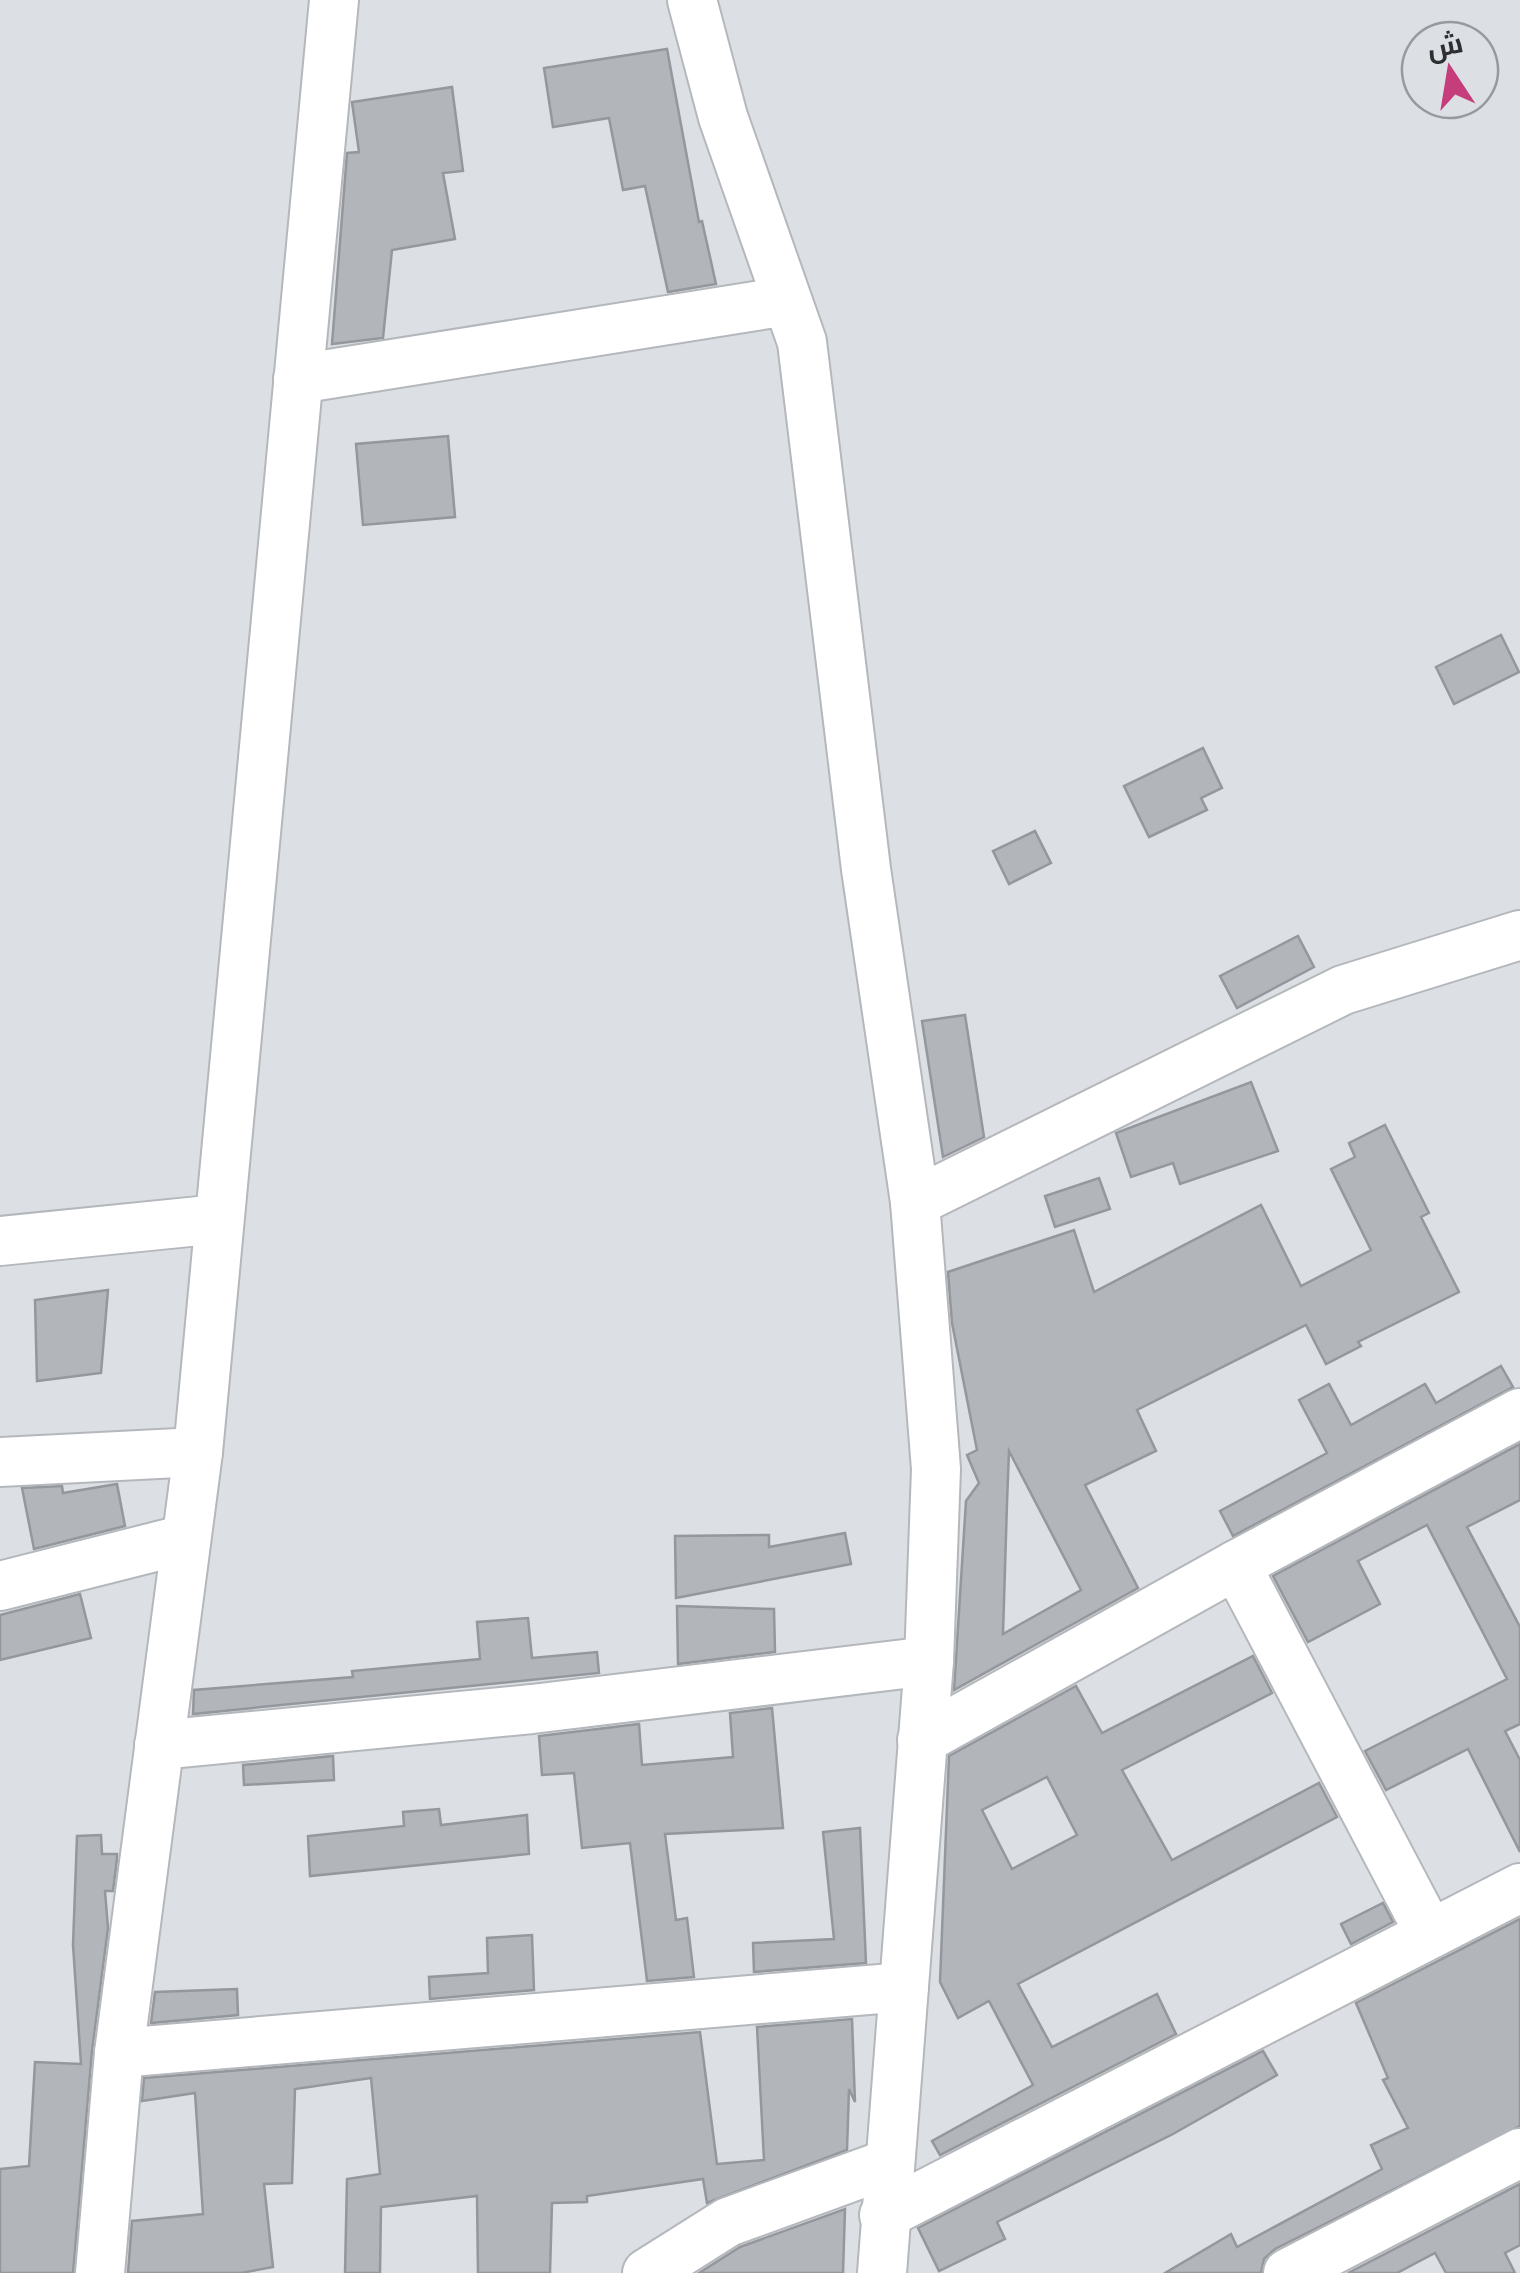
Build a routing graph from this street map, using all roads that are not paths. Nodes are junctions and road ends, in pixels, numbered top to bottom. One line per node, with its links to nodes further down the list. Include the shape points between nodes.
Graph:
1 (334, 0): 4 (street)
2 (692, 0): 3 (street, via 723,117)
3 (787, 301): 4 (street); 6 (street, via 802,342 866,870)
4 (298, 379): 7 (street)
5 (1520, 935): 6 (street, via 1343,990)
6 (915, 1202): 15 (street, via 936,1469)
7 (218, 1219): 8 (street); 10 (street)
8 (0, 1241)
9 (1520, 1413): 13 (street)
10 (198, 1452): 11 (street); 12 (street)
11 (0, 1462)
12 (186, 1539): 14 (street); 17 (street)
13 (1236, 1565): 16 (street); 19 (street)
14 (0, 1586)
15 (928, 1661): 16 (street); 17 (street)
16 (922, 1740): 20 (street)
17 (159, 1745): 21 (street)
18 (1520, 1888): 19 (street)
19 (1430, 1934): 24 (street)
20 (904, 1987): 21 (street); 23 (street)
21 (119, 2053): 25 (street)
22 (1520, 2153): 28 (street)
23 (890, 2163): 24 (street); 26 (street, via 728,2222)
24 (884, 2216): 27 (street)
25 (100, 2273)
26 (647, 2273)
27 (882, 2273)
28 (1288, 2273)

